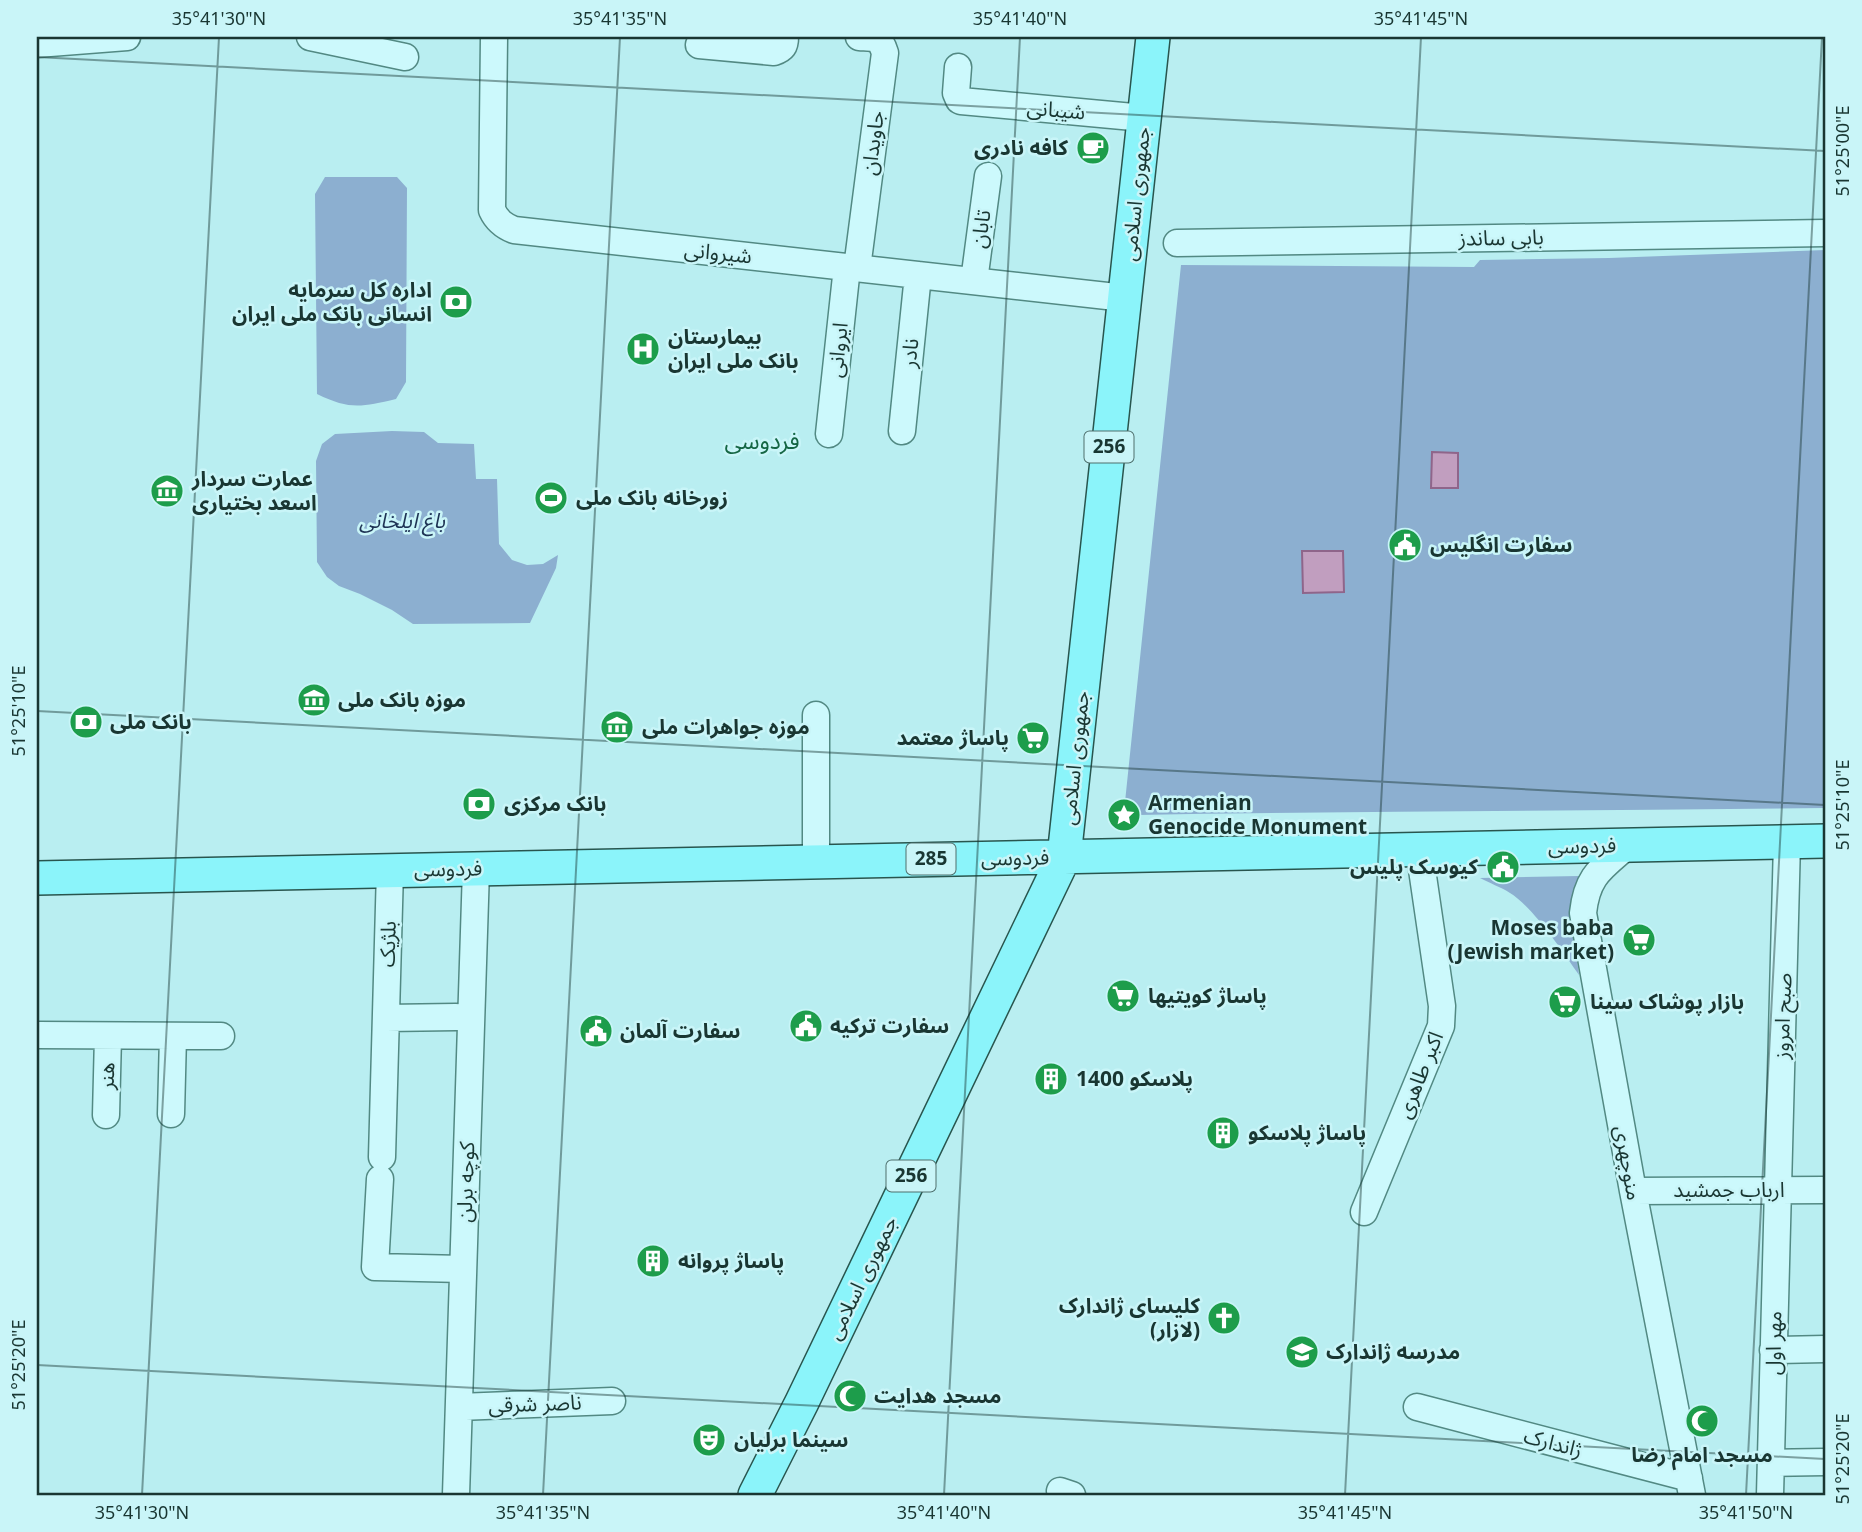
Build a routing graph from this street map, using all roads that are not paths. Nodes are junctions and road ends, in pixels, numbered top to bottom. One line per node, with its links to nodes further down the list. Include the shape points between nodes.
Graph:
1 (127, 37): 7 (street)
2 (310, 37): 9 (street)
3 (494, 37): 15 (street, شیروانی, via 492,210 499,222 514,230)
4 (785, 37): 8 (street, via 785,45 775,52)
5 (859, 37): 15 (street, جاویدان, via 877,38 885,53)
6 (1153, 37): 11 (main road, جمهوری اسلامی / 256)
7 (37, 44)
8 (699, 45)
9 (405, 57)
10 (957, 67): 11 (street, شیبانی, via 959,100)
11 (1144, 118): 18 (main road, جمهوری اسلامی / 256)
12 (988, 176): 17 (street, تابان)
13 (1825, 233): 14 (street, بابی ساندز)
14 (1177, 243)
15 (852, 267): 16 (street, شیروانی); 20 (street, ایروانی)
16 (918, 275): 17 (street, شیروانی); 19 (street, نادر)
17 (974, 281): 18 (street, شیروانی)
18 (1125, 298): 26 (main road, جمهوری اسلامی / 256)
19 (902, 431)
20 (829, 434)
21 (816, 715): 27 (street)
22 (1825, 841): 23 (main road, فردوسی / 285)
23 (1787, 842): 24 (main road, فردوسی / 285); 39 (street, صبح امروز)
24 (1628, 845): 25 (main road, فردوسی / 285); 41 (street, منوچهری, via 1590,883 1583,912)
25 (1419, 849): 26 (main road, فردوسی / 285); 42 (street, اکبر طاهری, via 1441,1026)
26 (1065, 857): 27 (main road, فردوسی / 285); 53 (main road, جمهوری اسلامی / 256)
27 (816, 862): 28 (main road, فردوسی / 285)
28 (476, 869): 29 (main road, فردوسی / 285); 43 (street, کوچه برلن)
29 (390, 870): 30 (main road, فردوسی / 285); 32 (street, بلژیک)
30 (37, 878)
31 (456, 1017): 32 (street)
32 (382, 1030): 43 (street, بلژیک, via 375,1267)
33 (37, 1035): 35 (street, هنر)
34 (221, 1035): 36 (street, هنر)
35 (108, 1036): 36 (street, هنر); 38 (street, هنر)
36 (173, 1036): 37 (street)
37 (170, 1114)
38 (106, 1115)
39 (1778, 1190): 40 (street, ارباب جمشید); 41 (street, ارباب جمشید); 45 (street, مهر اول)
40 (1825, 1190)
41 (1633, 1191): 51 (street, منوچهری)
42 (1364, 1212)
43 (463, 1269): 47 (street, کوچه برلن)
44 (1825, 1349): 45 (street)
45 (1773, 1350): 50 (street, مهر اول)
46 (612, 1401): 47 (street, ناصر شرقی)
47 (459, 1407): 52 (street, کوچه برلن)
48 (1417, 1407): 51 (street, ژاندارک)
49 (1825, 1462): 50 (street)
50 (1771, 1463): 54 (street, مهر اول)
51 (1691, 1487)
52 (456, 1495)
53 (755, 1495)
54 (1770, 1495)

